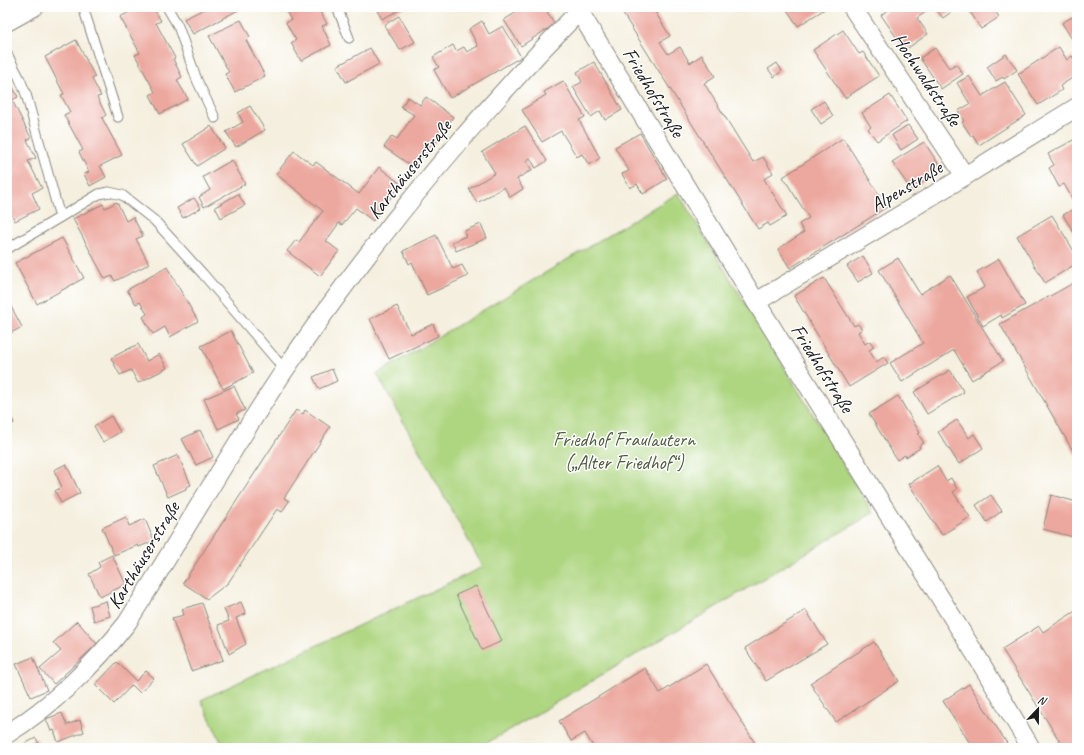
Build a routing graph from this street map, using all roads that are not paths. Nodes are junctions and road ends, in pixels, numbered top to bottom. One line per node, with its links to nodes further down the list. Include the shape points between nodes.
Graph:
1 (34, 7): 7 (street)
2 (83, 7): 11 (lane)
3 (167, 7): 12 (lane, via 178,26 197,80)
4 (337, 7): 8 (lane)
5 (852, 7): 13 (street, Hochwaldstraße)
6 (581, 9): 16 (street, Friedhofstraße); 17 (street, Karthäuserstraße, via 452,149 354,273)
7 (7, 22)
8 (349, 38)
9 (7, 54): 14 (lane, via 26,94)
10 (1077, 107): 13 (street, Alpenstraße)
11 (118, 117)
12 (215, 118)
13 (965, 176): 16 (street, Alpenstraße)
14 (60, 217): 15 (lane); 17 (lane, via 99,194 109,192 122,195 155,220)
15 (7, 249)
16 (756, 302): 19 (street, Friedhofstraße)
17 (284, 370): 18 (street, Karthäuserstraße, via 127,623 90,666 25,723)
18 (7, 734)
19 (1031, 748)

